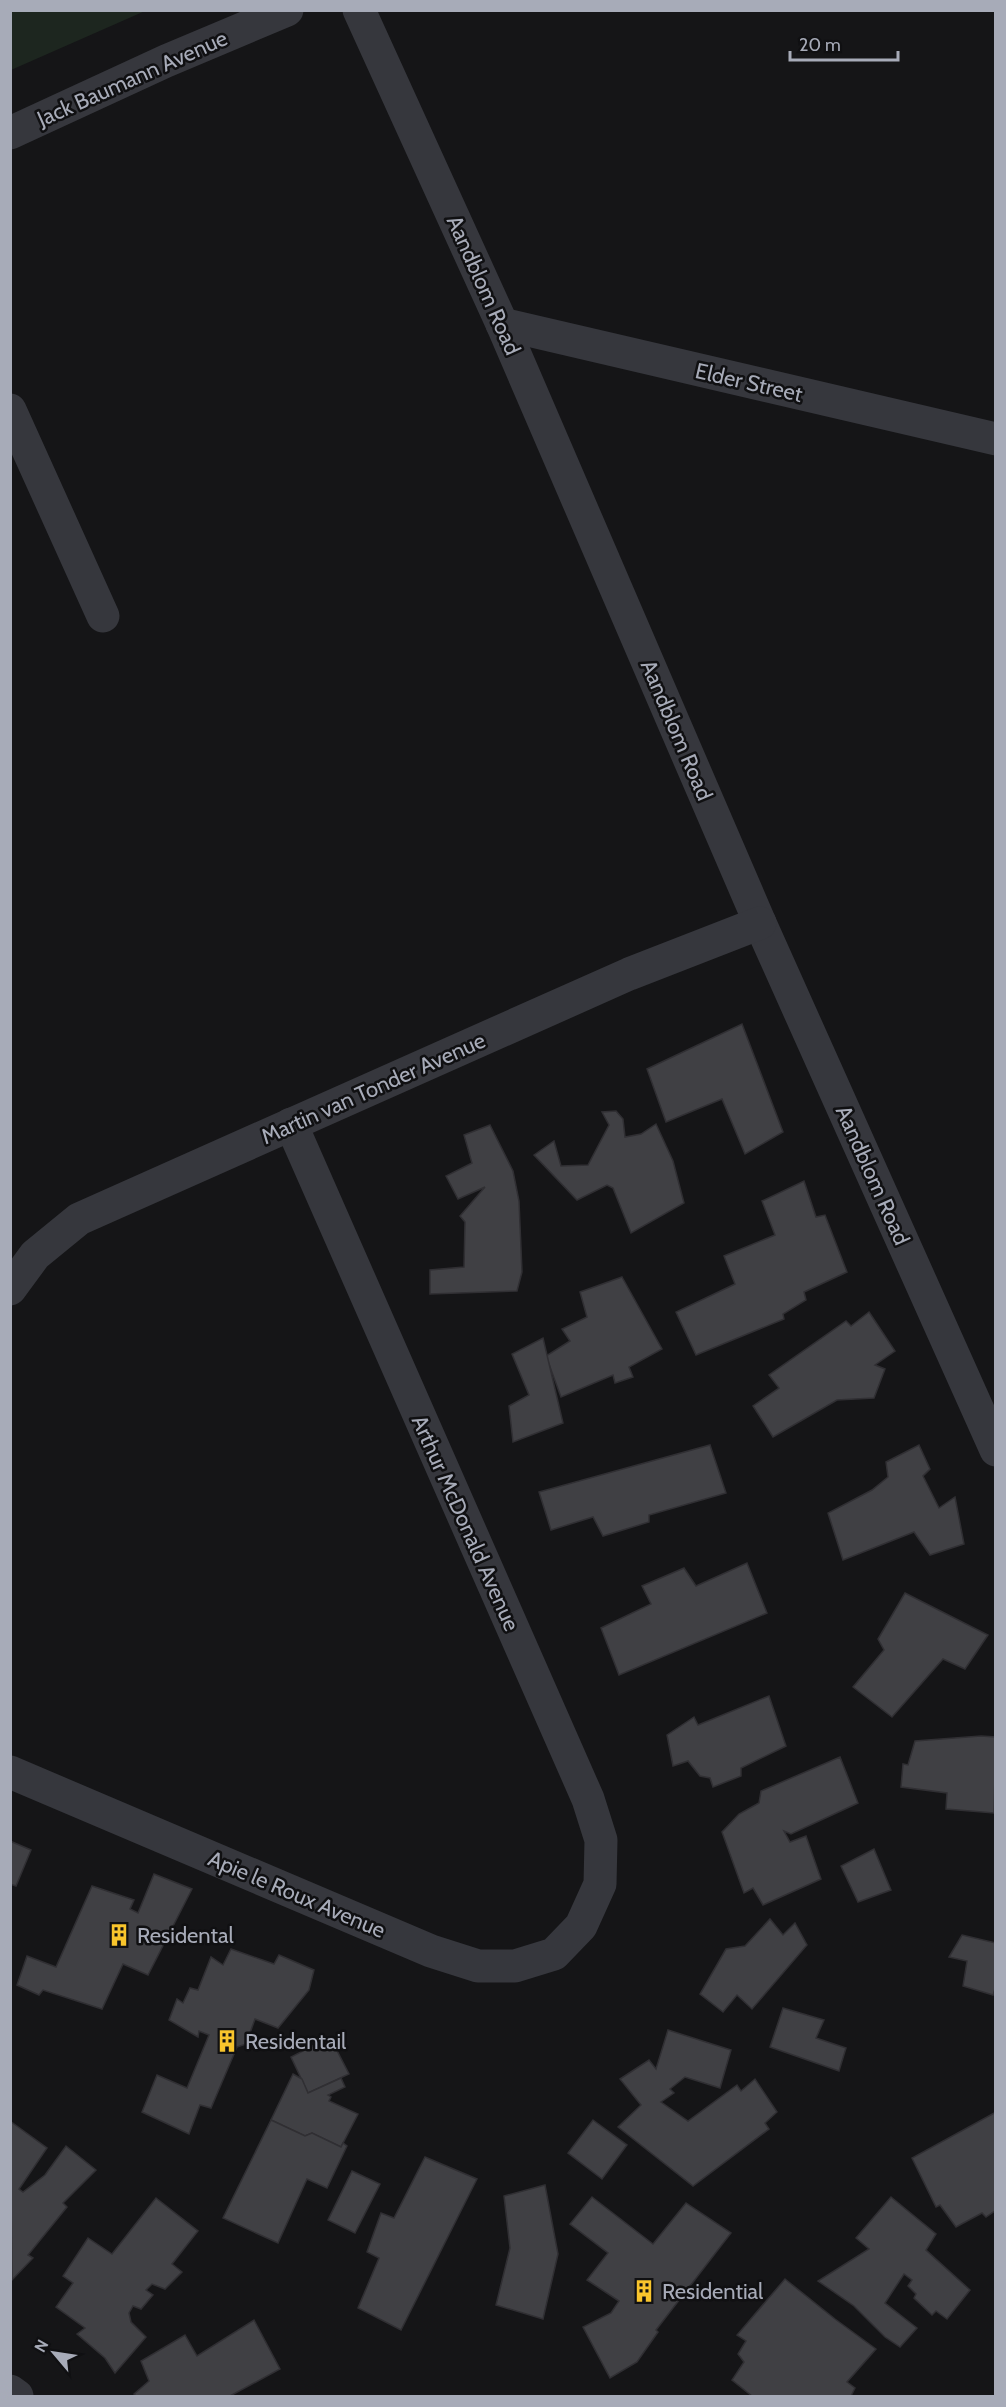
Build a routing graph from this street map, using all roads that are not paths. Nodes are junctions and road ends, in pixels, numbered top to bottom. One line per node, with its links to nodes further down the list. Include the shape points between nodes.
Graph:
1 (287, 10): 3 (street, Jack Baumann Avenue)
2 (359, 10): 4 (street, Aandblom Road)
3 (10, 133)
4 (502, 324): 6 (street, Elder Street); 8 (street, Aandblom Road)
5 (10, 410): 7 (street)
6 (996, 439)
7 (103, 616)
8 (760, 923): 9 (street, Martin van Tonder Avenue, via 629,974); 11 (street, Aandblom Road)
9 (291, 1124): 10 (street, Martin van Tonder Avenue, via 78,1219 35,1255); 13 (street, Arthur McDonald Avenue, via 588,1798 601,1840 600,1884)
10 (10, 1289)
11 (996, 1450)
12 (10, 1772): 13 (street, Apie le Roux Avenue, via 431,1951 478,1966 515,1966 554,1954)
13 (581, 1926)
14 (10, 2391): 15 (street)
15 (17, 2397)

